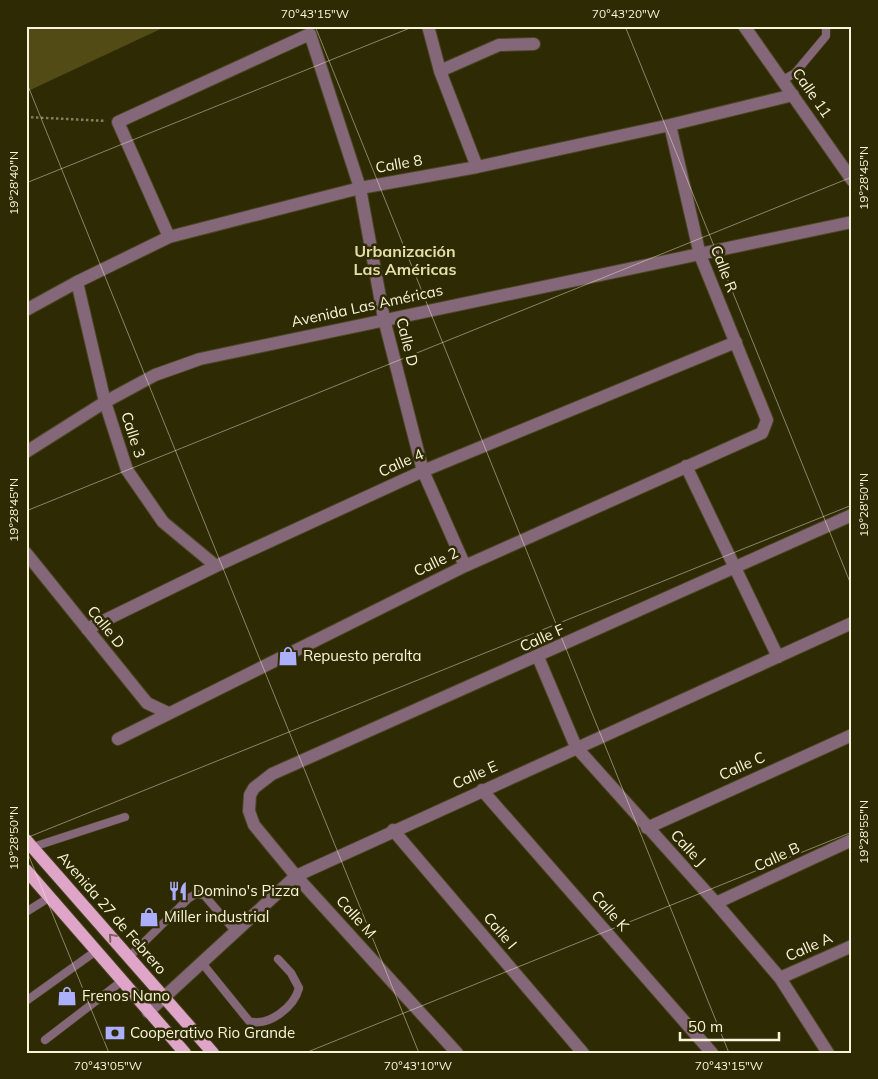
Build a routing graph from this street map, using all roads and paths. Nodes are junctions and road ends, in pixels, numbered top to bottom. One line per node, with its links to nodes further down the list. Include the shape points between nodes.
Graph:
1 (428, 26): 5 (street)
2 (744, 26): 6 (street, Calle 11)
3 (826, 26): 6 (lane, via 826,36 795,73)
4 (534, 44): 5 (street, via 498,45)
5 (440, 71): 11 (street)
6 (783, 80): 7 (street, Calle 11)
7 (793, 95): 10 (street, Calle 8); 12 (street, Calle 11)
8 (26, 117): 9 (path)
9 (118, 122): 13 (street, Calle D, via 310,34); 15 (street)
10 (670, 125): 11 (street, Calle 8); 16 (street, Calle R)
11 (477, 167): 13 (street, Calle 8)
12 (852, 180)
13 (360, 188): 15 (street, Calle 8); 19 (street, Calle D)
14 (852, 222): 16 (street, Avenida Las Américas)
15 (169, 237): 17 (street, Calle 8)
16 (700, 255): 19 (street, Avenida Las Américas); 20 (street, Calle R)
17 (77, 282): 18 (street, Calle 8); 21 (street, Calle 3)
18 (26, 310)
19 (384, 319): 21 (street, Avenida Las Américas, via 200,359 155,375); 25 (street, Calle D)
20 (736, 342): 22 (street, Calle R); 25 (street, Calle 4)
21 (105, 402): 23 (street, Avenida Las Américas); 28 (street, Calle 3, via 127,470 163,522)
22 (767, 420): 24 (street, Calle 2, via 762,433)
23 (26, 452)
24 (686, 466): 29 (street, Calle 2); 30 (street)
25 (423, 471): 28 (street, Calle 4); 29 (street, Calle D)
26 (852, 516): 30 (street, Calle F)
27 (26, 554): 32 (street, Calle D)
28 (216, 566): 32 (street, Calle 4)
29 (465, 566): 35 (street, Calle 2)
30 (734, 568): 33 (street, Calle F); 34 (street)
31 (852, 623): 34 (street, Calle E)
32 (87, 629): 35 (street, Calle D, via 147,703)
33 (538, 657): 38 (street, Calle J); 40 (street, Calle F, via 272,774)
34 (778, 657): 38 (street, Calle E)
35 (168, 712): 37 (street, Calle 2)
36 (852, 735): 42 (street, Calle C)
37 (118, 738)
38 (576, 747): 39 (street, Calle E); 42 (street, Calle J)
39 (482, 790): 43 (street, Calle E); 67 (street, Calle K)
40 (250, 795): 47 (street, Calle M, via 249,811 254,825)
41 (125, 817): 45 (lane)
42 (647, 828): 49 (street, Calle J)
43 (393, 830): 47 (street, Calle E); 66 (street, Calle I)
44 (852, 840): 49 (street, Calle B)
45 (29, 843): 54 (main road, Avenida 27 de Febrero, one-way to 45)
46 (26, 870): 48 (main road)
47 (296, 876): 51 (street, Calle E); 65 (street, Calle M)
48 (50, 897): 50 (lane); 53 (main road)
49 (716, 903): 57 (street, Calle J)
50 (26, 912)
51 (236, 932): 54 (lane, via 204,895 196,894); 56 (street, Calle E)
52 (852, 946): 57 (street, Calle A)
53 (96, 951): 58 (main road); 60 (lane)
54 (129, 957): 59 (main road, Avenida 27 de Febrero)
55 (278, 959): 56 (lane, via 299,988 296,998 265,1022 258,1023 249,1021)
56 (202, 963): 59 (street, Calle E)
57 (780, 978): 68 (street, Calle J)
58 (122, 981): 61 (main road); 62 (lane)
59 (164, 998): 61 (street, Calle E); 64 (main road, Avenida 27 de Febrero)
60 (26, 1001)
61 (148, 1012): 63 (main road)
62 (45, 1040)
63 (185, 1053)
64 (213, 1053)
65 (457, 1053)
66 (583, 1053)
67 (712, 1053)
68 (828, 1053)

